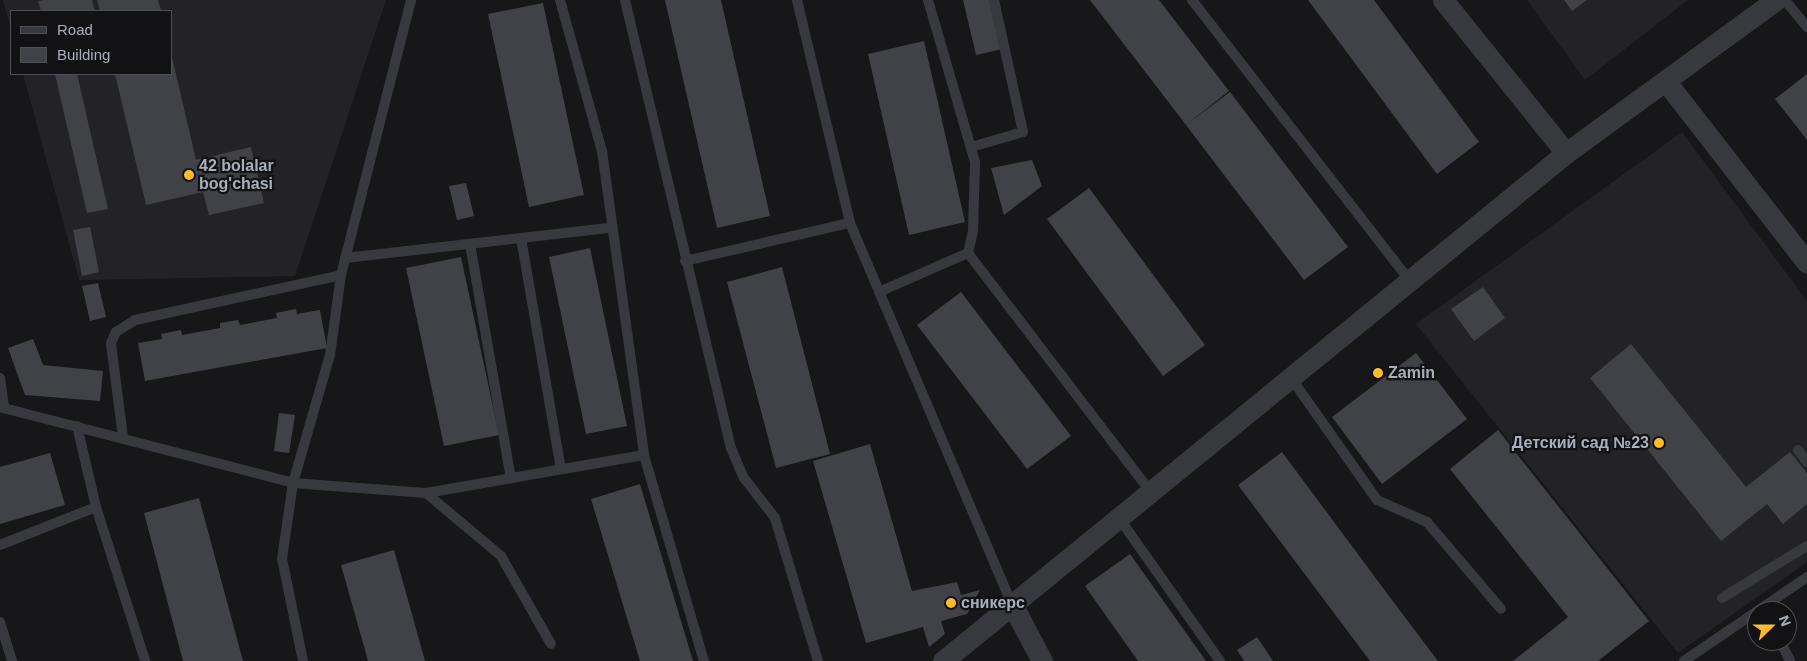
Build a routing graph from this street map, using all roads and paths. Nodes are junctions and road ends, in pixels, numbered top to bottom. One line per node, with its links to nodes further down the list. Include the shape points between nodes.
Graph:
1 (411, 0): 20 (lane)
2 (560, 0): 16 (lane, via 602,151)
3 (625, 0): 21 (lane)
4 (797, 0): 15 (lane)
5 (928, 0): 13 (lane)
6 (994, 0): 13 (lane, via 1023,132)
7 (1192, 0): 24 (lane)
8 (1443, 0): 14 (street)
9 (1776, 0): 12 (street)
10 (1785, 0): 11 (lane)
11 (1807, 27)
12 (1667, 82): 14 (street); 22 (street)
13 (971, 147): 19 (lane, via 975,162 973,231)
14 (1566, 153): 24 (street)
15 (850, 223): 21 (lane); 25 (lane)
16 (610, 228): 17 (lane); 32 (lane)
17 (521, 238): 18 (lane); 34 (lane)
18 (470, 244): 20 (lane); 35 (lane)
19 (968, 253): 25 (lane); 37 (lane)
20 (346, 258): 23 (lane)
21 (685, 261): 55 (lane, via 731,448 744,478 775,518)
22 (1807, 263)
23 (341, 275): 30 (lane, via 135,320 116,332 111,343); 36 (lane, via 330,355)
24 (1410, 280): 27 (street)
25 (878, 292): 46 (lane)
26 (0, 378): 28 (lane)
27 (1291, 378): 37 (street); 47 (lane, via 1377,500 1428,522)
28 (2, 407): 29 (lane)
29 (77, 426): 30 (lane); 39 (lane)
30 (123, 437): 36 (lane)
31 (1798, 450): 33 (lane)
32 (644, 455): 34 (lane); 54 (lane)
33 (1807, 462)
34 (561, 469): 35 (lane)
35 (511, 478): 38 (lane)
36 (293, 483): 38 (lane); 53 (lane, via 282,559)
37 (1151, 492): 40 (street)
38 (426, 493): 50 (lane, via 501,556)
39 (96, 507): 41 (lane); 52 (lane)
40 (1119, 518): 46 (street); 58 (lane)
41 (0, 545)
42 (1807, 546): 44 (lane)
43 (1807, 577): 45 (lane)
44 (1722, 598)
45 (1775, 601)
46 (1012, 604): 56 (street); 57 (street)
47 (1501, 609)
48 (1747, 620): 59 (lane)
49 (0, 622): 51 (lane)
50 (551, 644)
51 (12, 661)
52 (145, 661)
53 (303, 661)
54 (704, 661)
55 (818, 661)
56 (943, 661)
57 (1042, 661)
58 (1220, 661)
59 (1684, 661)

